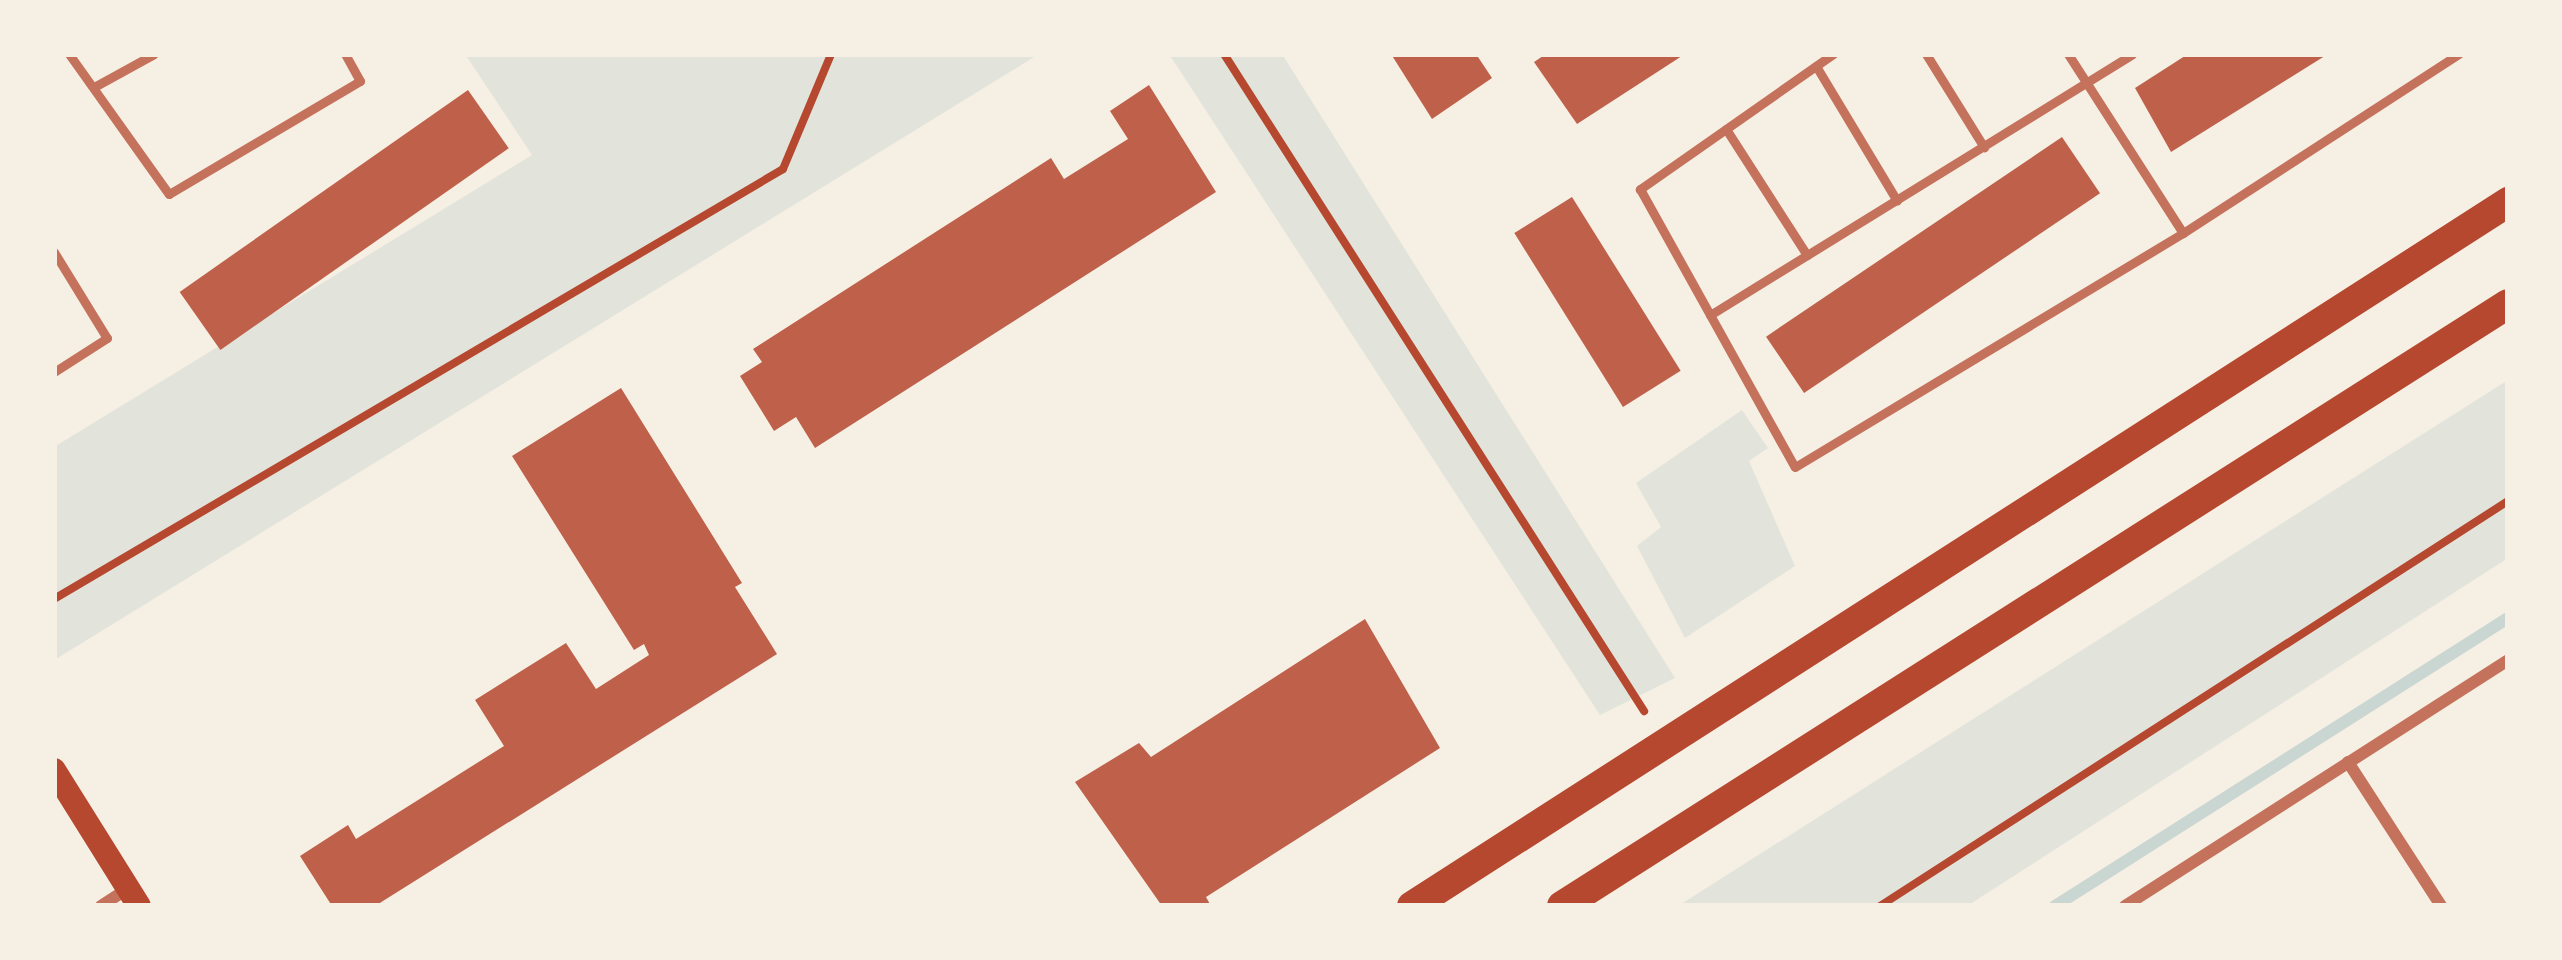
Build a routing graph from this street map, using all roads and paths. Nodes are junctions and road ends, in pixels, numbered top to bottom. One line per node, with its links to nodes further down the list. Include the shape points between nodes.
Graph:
1 (69, 54): 13 (lane)
2 (154, 54): 13 (lane)
3 (345, 54): 13 (lane, via 360,81 169,194)
4 (831, 54): 25 (path, via 783,169)
5 (1224, 54): 27 (path)
6 (1833, 54): 11 (lane)
7 (1926, 54): 15 (lane)
8 (2068, 54): 12 (lane)
9 (2132, 54): 12 (lane)
10 (2459, 54): 18 (lane)
11 (1816, 66): 14 (lane); 16 (lane)
12 (2087, 84): 15 (lane); 18 (lane)
13 (94, 87)
14 (1726, 129): 20 (lane); 22 (lane, via 1640,189)
15 (1984, 147): 16 (lane)
16 (1897, 201): 20 (lane)
17 (2508, 202): 32 (main road)
18 (2183, 233): 22 (lane, via 1795,467)
19 (54, 252): 23 (lane, via 107,338)
20 (1808, 255): 22 (lane)
21 (2508, 304): 33 (main road)
22 (1710, 315)
23 (54, 372)
24 (2508, 501): 34 (path)
25 (54, 599)
26 (2508, 660): 28 (street)
27 (1644, 711)
28 (2348, 762): 35 (street); 36 (street)
29 (54, 770): 30 (main road)
30 (134, 897): 31 (street)
31 (101, 906)
32 (1412, 906)
33 (1562, 906)
34 (1880, 906)
35 (2126, 906)
36 (2441, 906)

